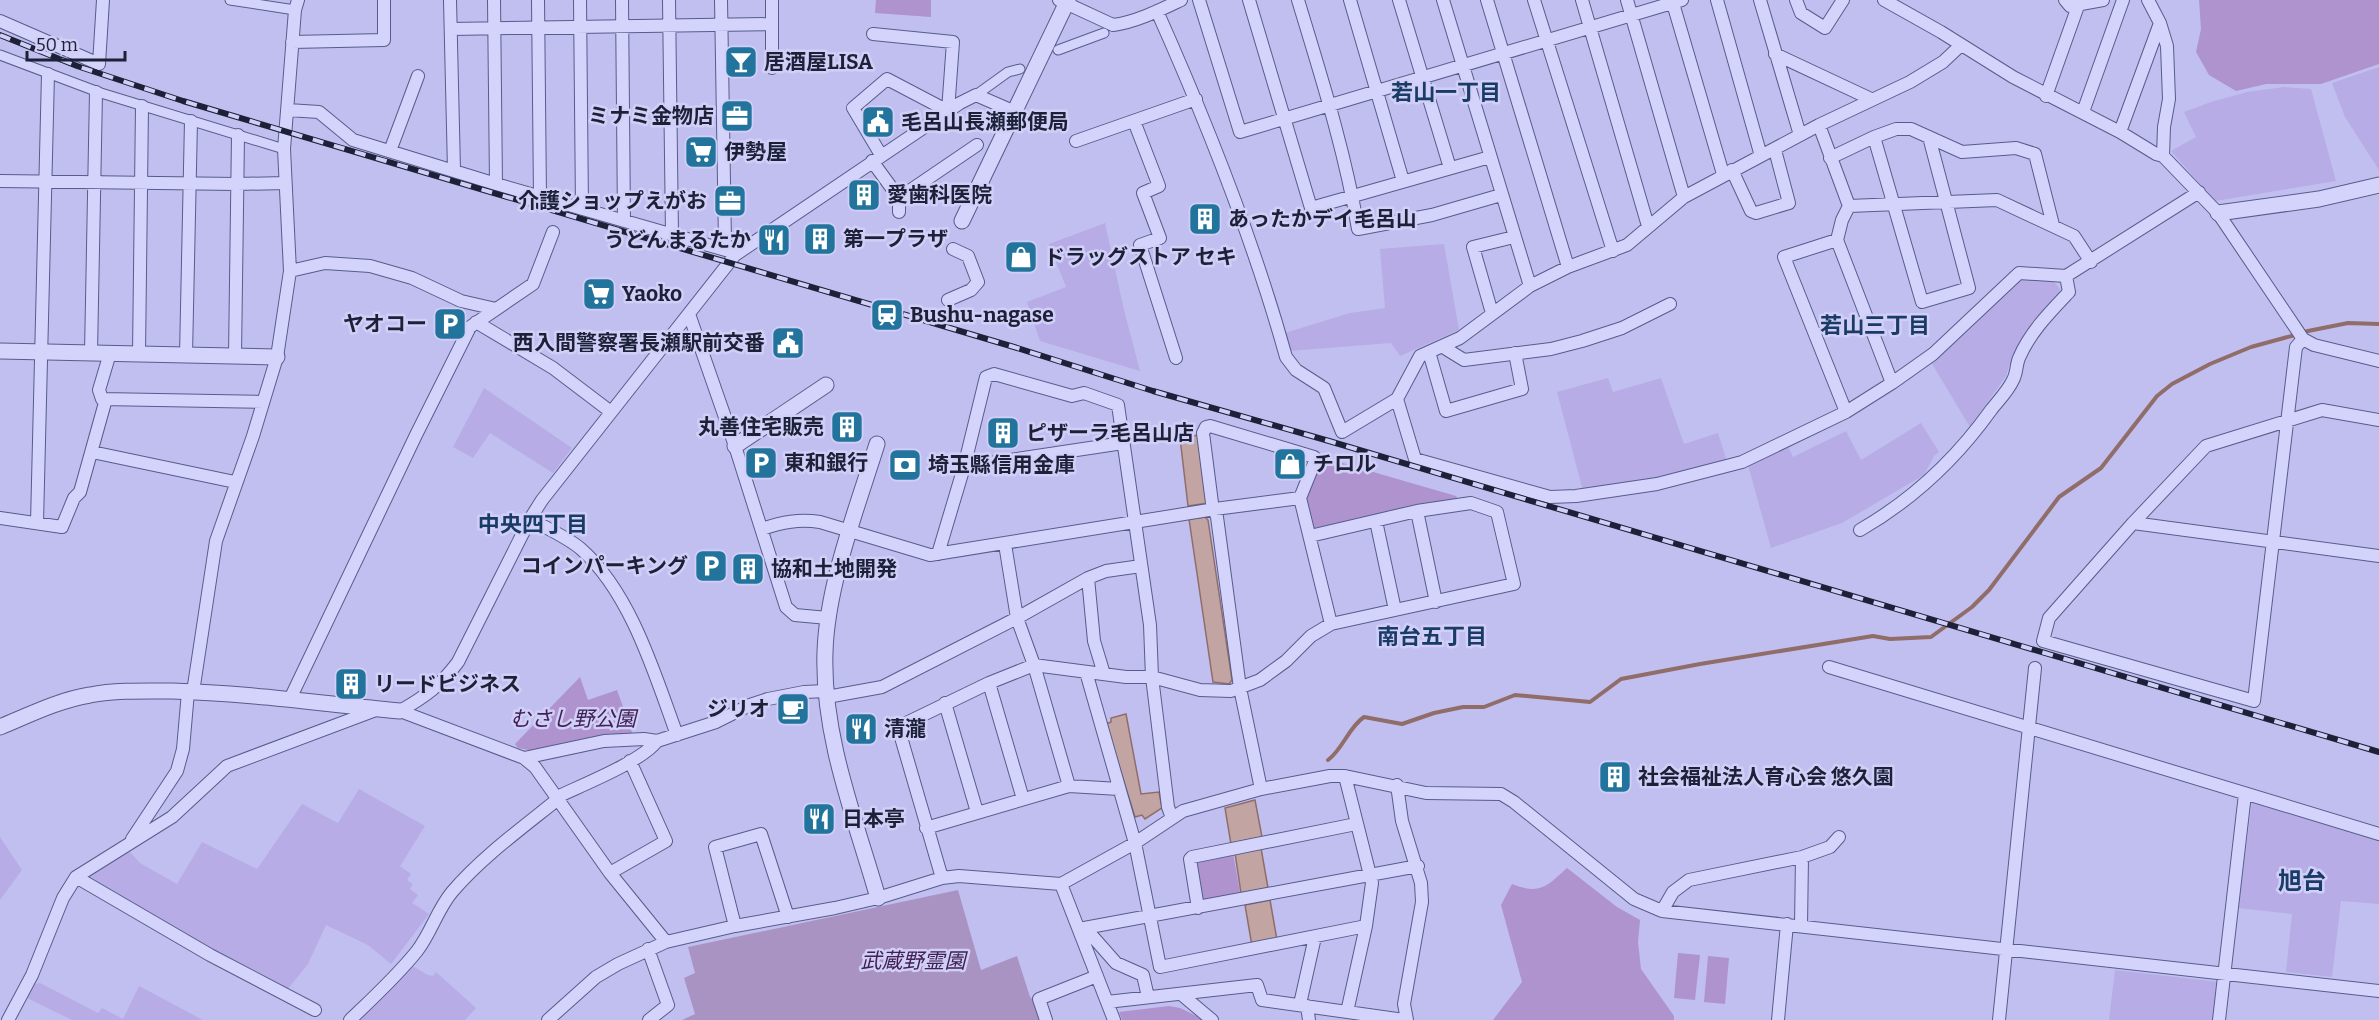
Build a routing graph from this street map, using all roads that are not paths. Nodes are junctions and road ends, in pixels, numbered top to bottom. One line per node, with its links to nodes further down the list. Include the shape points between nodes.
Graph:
1 (103, 0): 38 (street, via 99,64)
2 (230, 0): 34 (street)
3 (384, 0): 52 (street, via 384,40)
4 (450, 0): 48 (street)
5 (494, 0): 47 (street)
6 (538, 0): 45 (street)
7 (580, 0): 42 (street)
8 (622, 0): 43 (street)
9 (669, 0): 44 (street)
10 (721, 0): 41 (street)
11 (772, 0): 40 (street)
12 (1181, 0): 36 (street)
13 (1199, 0): 76 (street, via 1240,132)
14 (1249, 0): 76 (street)
15 (1298, 0): 70 (street)
16 (1350, 0): 65 (street)
17 (1399, 0): 63 (street)
18 (1443, 0): 58 (street)
19 (1487, 0): 55 (street)
20 (1534, 0): 51 (street)
21 (1582, 0): 46 (street)
22 (1627, 0): 37 (street)
23 (1717, 0): 90 (street)
24 (1760, 0): 56 (street)
25 (1797, 0): 26 (street, via 1801,13 1825,28)
26 (1843, 0)
27 (1884, 0): 53 (street)
28 (2065, 0): 35 (street, via 2070,6)
29 (2103, 0): 35 (street)
30 (2123, 0): 75 (street)
31 (2148, 0): 39 (street)
32 (1064, 1): 36 (street, via 1113,25); 74 (street)
33 (1676, 1): 37 (street); 97 (street)
34 (297, 5): 52 (street)
35 (2078, 6): 67 (street)
36 (1157, 11): 68 (street)
37 (1631, 15): 46 (street); 112 (street)
38 (0, 21)
39 (2160, 23): 80 (street); 91 (street, via 2167,46 2169,79)
40 (771, 24): 41 (street); 59 (street)
41 (722, 25): 44 (street); 130 (street, via 725,243)
42 (580, 26): 43 (street); 45 (street); 117 (street)
43 (622, 26): 44 (street); 120 (street)
44 (669, 26): 125 (street)
45 (538, 27): 47 (street); 110 (street)
46 (1590, 27): 51 (street); 123 (street)
47 (494, 28): 48 (street); 106 (street)
48 (451, 29): 96 (street)
49 (1104, 33): 54 (street)
50 (873, 34): 73 (street, via 953,42)
51 (1546, 40): 55 (street); 129 (street)
52 (292, 42): 72 (street)
53 (1961, 45): 67 (street); 69 (street, via 1910,82)
54 (1058, 50)
55 (1503, 54): 58 (street); 132 (street)
56 (1775, 54): 69 (street); 82 (street)
57 (0, 55): 61 (street)
58 (1462, 66): 63 (street); 92 (street)
59 (772, 68)
60 (1020, 69): 66 (street, via 1008,72)
61 (48, 74): 64 (street); 99 (street)
62 (418, 76): 89 (street)
63 (1422, 78): 65 (street); 95 (street)
64 (96, 92): 71 (street); 100 (street)
65 (1377, 92): 70 (street); 101 (street)
66 (976, 96): 73 (street); 74 (street)
67 (2046, 96): 75 (street)
68 (1196, 99): 78 (street); 159 (street, via 1257,257 1286,357 1296,370 1323,388 1342,432)
69 (1871, 99): 79 (street)
70 (1329, 105): 76 (street); 111 (street)
71 (142, 106): 77 (street); 102 (street)
72 (288, 110): 87 (street); 89 (street, via 319,112 353,140)
73 (948, 111): 93 (street); 93 (street, via 887,80 853,108)
74 (1014, 112): 121 (street)
75 (2083, 112): 80 (street)
76 (1284, 119): 111 (street, via 1311,208)
77 (191, 121): 81 (street); 104 (street)
78 (1134, 121): 85 (street); 154 (street, via 1159,186 1143,193 1160,238 1140,245)
79 (1819, 125): 82 (street); 94 (street)
80 (2120, 132): 91 (street)
81 (238, 135): 87 (street); 105 (street)
82 (1800, 135): 88 (street)
83 (1874, 136): 84 (street, via 1911,129); 94 (street); 115 (street)
84 (1929, 137): 114 (street); 122 (street, via 1962,152 2016,148 2035,154)
85 (1076, 141)
86 (977, 145): 113 (street)
87 (284, 149): 103 (street)
88 (1775, 150): 90 (street); 97 (street, via 1789,203 1751,212)
89 (390, 151): 96 (street)
90 (1761, 156): 97 (street)
91 (2163, 156): 108 (street)
92 (1490, 157): 95 (street); 109 (street)
93 (877, 158): 113 (street); 130 (street)
94 (1830, 158): 116 (street)
95 (1450, 168): 101 (street)
96 (454, 170): 106 (street)
97 (1727, 172): 112 (street)
98 (0, 181): 99 (street)
99 (44, 181): 100 (street); 145 (street)
100 (93, 182): 102 (street); 147 (street)
101 (1403, 182): 111 (street)
102 (141, 183): 104 (street); 149 (street)
103 (285, 183): 105 (street); 133 (street)
104 (191, 184): 105 (street); 151 (street)
105 (237, 184): 152 (street)
106 (495, 184): 110 (street)
107 (2379, 185): 119 (street, via 2319,199)
108 (2199, 192): 119 (street); 131 (street)
109 (1501, 195): 111 (street, via 1432,215 1358,229); 126 (street)
110 (540, 196): 117 (street)
111 (1353, 196)
112 (1684, 196): 123 (street)
113 (899, 198): 118 (street)
114 (1945, 202): 115 (street); 115 (street, via 1969,288 1922,302); 122 (street, via 1997,200)
115 (1894, 203): 116 (street)
116 (1849, 206): 127 (street)
117 (582, 209): 120 (street)
118 (899, 212)
119 (2218, 213): 142 (street)
120 (624, 221): 125 (street)
121 (962, 221)
122 (2053, 225): 131 (street, via 2074,236)
123 (1648, 226): 129 (street, via 1627,245)
124 (553, 232): 138 (street, via 533,284)
125 (672, 235): 130 (street)
126 (1514, 237): 135 (street); 139 (street, via 1473,247)
127 (1837, 240): 156 (street); 162 (street, via 1784,257)
128 (953, 249): 136 (street, via 968,256 978,282 972,290)
129 (1613, 251): 132 (street)
130 (732, 253): 140 (street)
131 (2091, 262): 134 (street)
132 (1568, 267): 135 (street)
133 (290, 271): 138 (street, via 325,263 370,266 412,278 461,301); 153 (street)
134 (2066, 276): 156 (street, via 2019,273 1933,354); 181 (street, via 2069,292 2041,322 2019,359 2013,380 1976,432 1911,496)
135 (1530, 286): 139 (street)
136 (948, 300)
137 (1670, 304): 150 (street, via 1622,328 1582,341)
138 (496, 309): 141 (street)
139 (1492, 313): 143 (street)
140 (689, 314): 161 (street); 167 (street)
141 (476, 322): 161 (street, via 552,368); 205 (street, via 416,435)
142 (2303, 339): 155 (street); 163 (street, via 2296,347)
143 (1443, 347): 146 (street); 150 (street, via 1464,360)
144 (0, 351): 145 (street)
145 (42, 352): 147 (street); 178 (street)
146 (1429, 352): 150 (street, via 1446,411 1522,389); 159 (street, via 1420,356)
147 (91, 353): 148 (street)
148 (110, 353): 149 (street); 158 (street, via 99,390 102,399)
149 (139, 354): 151 (street)
150 (1515, 354)
151 (186, 355): 152 (street)
152 (235, 356): 153 (street)
153 (277, 357): 160 (street)
154 (1176, 358)
155 (2379, 361)
156 (1892, 383): 162 (street)
157 (826, 385): 167 (street)
158 (106, 399): 160 (street); 168 (street)
159 (1397, 399): 162 (street, via 1414,459 1550,497 1657,484 1742,462)
160 (263, 402): 170 (street)
161 (610, 412): 175 (street)
162 (1846, 412)
163 (2287, 419): 164 (street, via 2322,410); 179 (street, via 2206,446); 184 (street)
164 (2379, 420)
165 (1123, 443): 169 (street); 169 (street, via 1118,405 1084,393 1072,396 994,374 986,377); 176 (street)
166 (877, 444): 182 (street)
167 (735, 446): 180 (street)
168 (92, 452): 170 (street); 178 (street, via 80,492 62,527)
169 (964, 467): 186 (street)
170 (236, 482): 203 (street, via 216,541)
171 (1300, 498): 172 (street); 172 (street, via 1314,457 1210,426 1203,433); 183 (street)
172 (1215, 509): 176 (street); 202 (street)
173 (1417, 512): 177 (street); 190 (street); 190 (street, via 1471,503 1497,512 1514,584)
174 (0, 518): 178 (street)
175 (530, 519): 208 (street, via 458,662 443,683); 211 (street, via 580,548 609,583 642,640)
176 (1134, 521): 185 (street); 188 (street)
177 (1376, 521): 183 (street); 191 (street)
178 (37, 523)
179 (2133, 523): 184 (street); 184 (street, via 2049,618 2043,641 2254,701)
180 (762, 529): 182 (street, via 803,519); 192 (street, via 789,612)
181 (1860, 530)
182 (851, 532): 186 (street); 192 (street)
183 (1310, 536): 194 (street)
184 (2272, 540): 187 (street)
185 (1005, 544): 186 (street); 193 (street)
186 (938, 554)
187 (2379, 556)
188 (1141, 566): 189 (street); 200 (street, via 1150,625)
189 (1088, 578): 193 (street); 199 (street, via 1094,641)
190 (1436, 602): 191 (street)
191 (1395, 610): 194 (street)
192 (828, 618): 204 (street)
193 (1017, 618): 195 (street); 204 (street, via 882,687)
194 (1331, 624): 202 (street, via 1260,680)
195 (1034, 665): 198 (street); 201 (street); 217 (street)
196 (1829, 667): 210 (street)
197 (2035, 668): 210 (street)
198 (1086, 672): 199 (street); 218 (street)
199 (1104, 674): 200 (street)
200 (1152, 677): 202 (street, via 1200,690); 224 (street)
201 (989, 683): 206 (street); 222 (street)
202 (1240, 688): 219 (street)
203 (191, 692): 205 (street); 209 (street, via 90,695); 229 (street, via 177,771)
204 (827, 694): 211 (street, via 768,699); 238 (street, via 838,759)
205 (290, 699): 207 (street)
206 (945, 703): 223 (street); 226 (street, via 898,727)
207 (377, 709): 208 (street); 229 (street, via 227,766 171,817)
208 (400, 711): 213 (street)
209 (0, 727)
210 (2029, 728): 220 (street); 251 (street)
211 (677, 735): 212 (street)
212 (657, 741): 213 (street, via 604,741); 214 (street)
213 (524, 758): 221 (street)
214 (630, 761): 221 (street); 233 (street, via 666,841)
215 (1345, 776): 216 (street); 219 (street); 225 (street)
216 (1397, 785): 232 (street, via 1402,821); 240 (street, via 1426,793 1501,794 1634,899)
217 (1070, 786): 218 (street); 222 (street)
218 (1119, 789): 230 (street)
219 (1261, 789): 224 (street, via 1195,807)
220 (2245, 794): 227 (street); 252 (street)
221 (558, 798): 233 (street); 263 (street, via 451,893 418,950)
222 (1023, 799): 223 (street)
223 (977, 812): 226 (street)
224 (1172, 818): 230 (street)
225 (1356, 824): 234 (street); 239 (street, via 1192,857)
226 (926, 828): 236 (street)
227 (2379, 834)
228 (1839, 837): 231 (street, via 1830,847)
229 (132, 841): 235 (street)
230 (1135, 843): 237 (street); 242 (street)
231 (1802, 857): 240 (street, via 1689,880 1673,892); 246 (street)
232 (1418, 866): 234 (street); 270 (street, via 1422,902 1404,1004)
233 (610, 873): 249 (street)
234 (1370, 876): 239 (street); 245 (street)
235 (76, 878): 259 (street); 262 (street, via 63,898 32,975)
236 (942, 878): 237 (street); 238 (street)
237 (1061, 884): 247 (street)
238 (878, 898): 241 (street)
239 (1198, 908): 242 (street)
240 (1662, 911): 243 (street)
241 (788, 916): 244 (street); 244 (street, via 761,834 715,847)
242 (1150, 916): 247 (street); 248 (street, via 1160,967)
243 (1787, 924): 246 (street); 271 (street)
244 (735, 926): 249 (street)
245 (1366, 926): 248 (street); 260 (street)
246 (1801, 926): 251 (street)
247 (1082, 929): 253 (street); 256 (street, via 1116,963 1143,975)
248 (1315, 937): 258 (street)
249 (666, 942): 250 (street)
250 (648, 949): 264 (street, via 596,977); 265 (street, via 668,1005)
251 (2007, 949): 252 (street); 272 (street)
252 (2224, 973): 254 (street); 273 (street)
253 (1097, 976): 257 (street); 266 (street, via 1040,999)
254 (2379, 991)
255 (1181, 994): 256 (street); 258 (street, via 1257,985 1262,1000); 268 (street)
256 (1148, 997): 257 (street)
257 (1107, 1002): 267 (street)
258 (1304, 1005): 260 (street); 269 (street)
259 (315, 1010)
260 (1347, 1012): 261 (street)
261 (1372, 1018): 270 (street)
262 (8, 1020)
263 (350, 1020)
264 (548, 1020)
265 (649, 1020)
266 (1046, 1020)
267 (1114, 1020)
268 (1212, 1020)
269 (1309, 1020)
270 (1406, 1020)
271 (1778, 1020)
272 (1999, 1020)
273 (2219, 1020)

